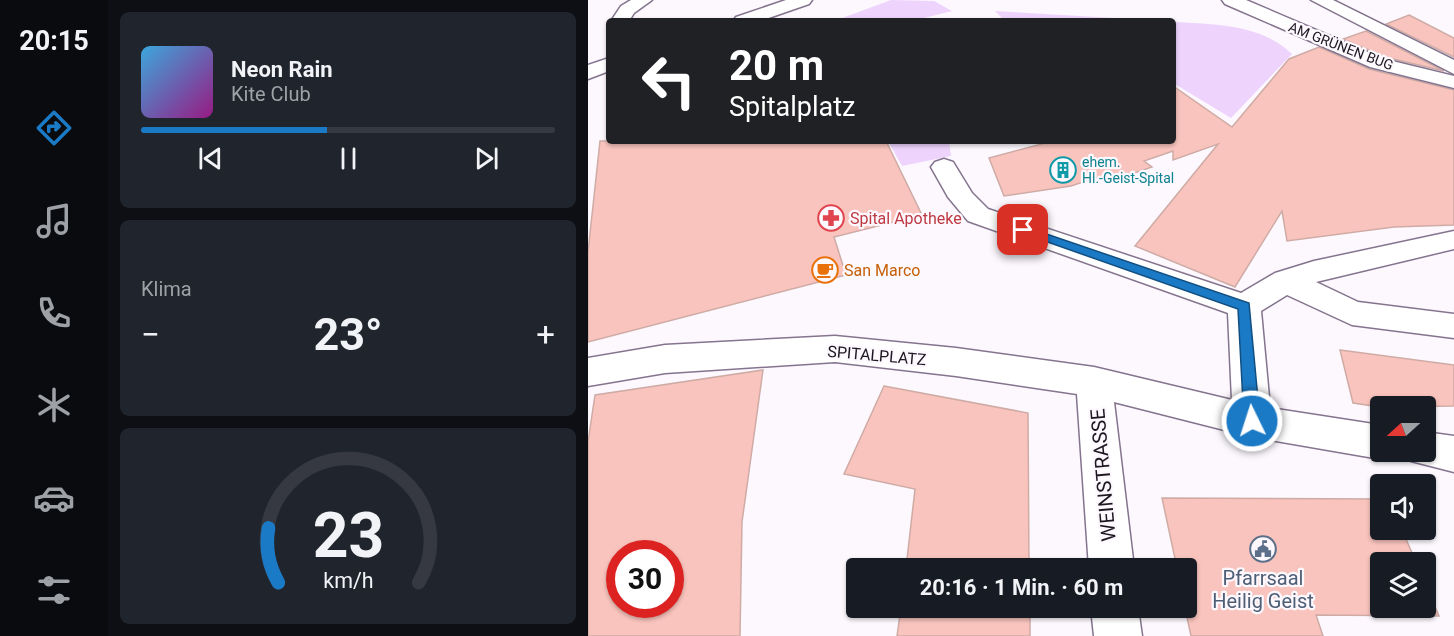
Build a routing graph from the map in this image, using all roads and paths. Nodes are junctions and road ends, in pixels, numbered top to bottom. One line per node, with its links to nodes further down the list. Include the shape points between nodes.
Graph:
1 (643, 0): 5 (street)
2 (803, 0): 6 (street)
3 (1231, 0): 10 (street, AM GRÜNEN BUG, via 1377,63)
4 (1320, 0): 8 (street)
5 (622, 18)
6 (751, 18)
7 (606, 65): 9 (street)
8 (1454, 68)
9 (588, 73)
10 (1454, 82)
11 (944, 167): 14 (street, via 961,197 978,214)
12 (1454, 240): 13 (street, via 1325,268)
13 (1286, 281): 14 (street); 15 (street, via 1352,313)
14 (1244, 306): 18 (street)
15 (1454, 326)
16 (588, 372): 17 (street, SPITALPLATZ, via 665,359 835,349)
17 (1094, 382): 18 (street, SPITALPLATZ); 22 (street, WEINSTRASSE)
18 (1252, 421): 19 (street, SPITALPLATZ)
19 (1370, 440)
20 (1436, 451): 21 (street)
21 (1454, 454)
22 (1111, 558)
23 (1116, 618): 24 (street)
24 (1118, 636)

